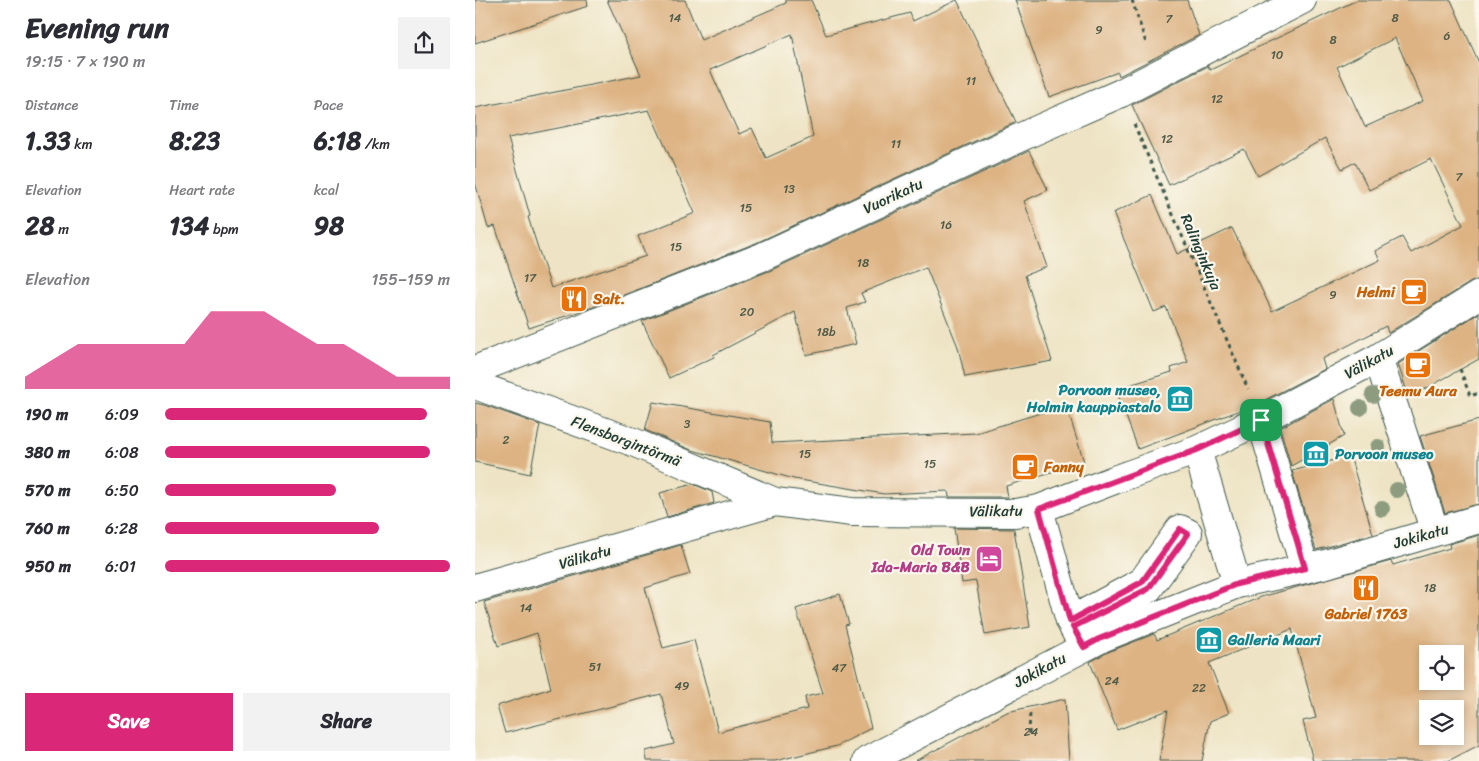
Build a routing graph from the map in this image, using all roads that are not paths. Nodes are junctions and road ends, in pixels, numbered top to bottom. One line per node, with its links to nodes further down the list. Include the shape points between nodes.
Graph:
1 (1302, 0): 4 (street, Vuorikatu, via 1121,93 762,257)
2 (1479, 294): 3 (street, Välikatu)
3 (1378, 358): 6 (street, Välikatu); 11 (street)
4 (475, 370)
5 (475, 385): 8 (street, Flensborgintörmä, via 633,442)
6 (1261, 420): 7 (street, Välikatu); 12 (street)
7 (1197, 450): 9 (street, Välikatu); 13 (street)
8 (775, 502): 9 (street, Välikatu, via 852,512 1015,513); 14 (street, Välikatu)
9 (1039, 509): 15 (street, via 1070,621 1142,582 1180,529 1188,534 1148,589 1073,627)
10 (1479, 520): 11 (street, Jokikatu)
11 (1435, 532): 12 (street, Jokikatu)
12 (1305, 568): 13 (street, Jokikatu)
13 (1237, 584): 15 (street, Jokikatu)
14 (475, 588)
15 (1084, 647): 16 (street, Jokikatu)
16 (867, 761)

